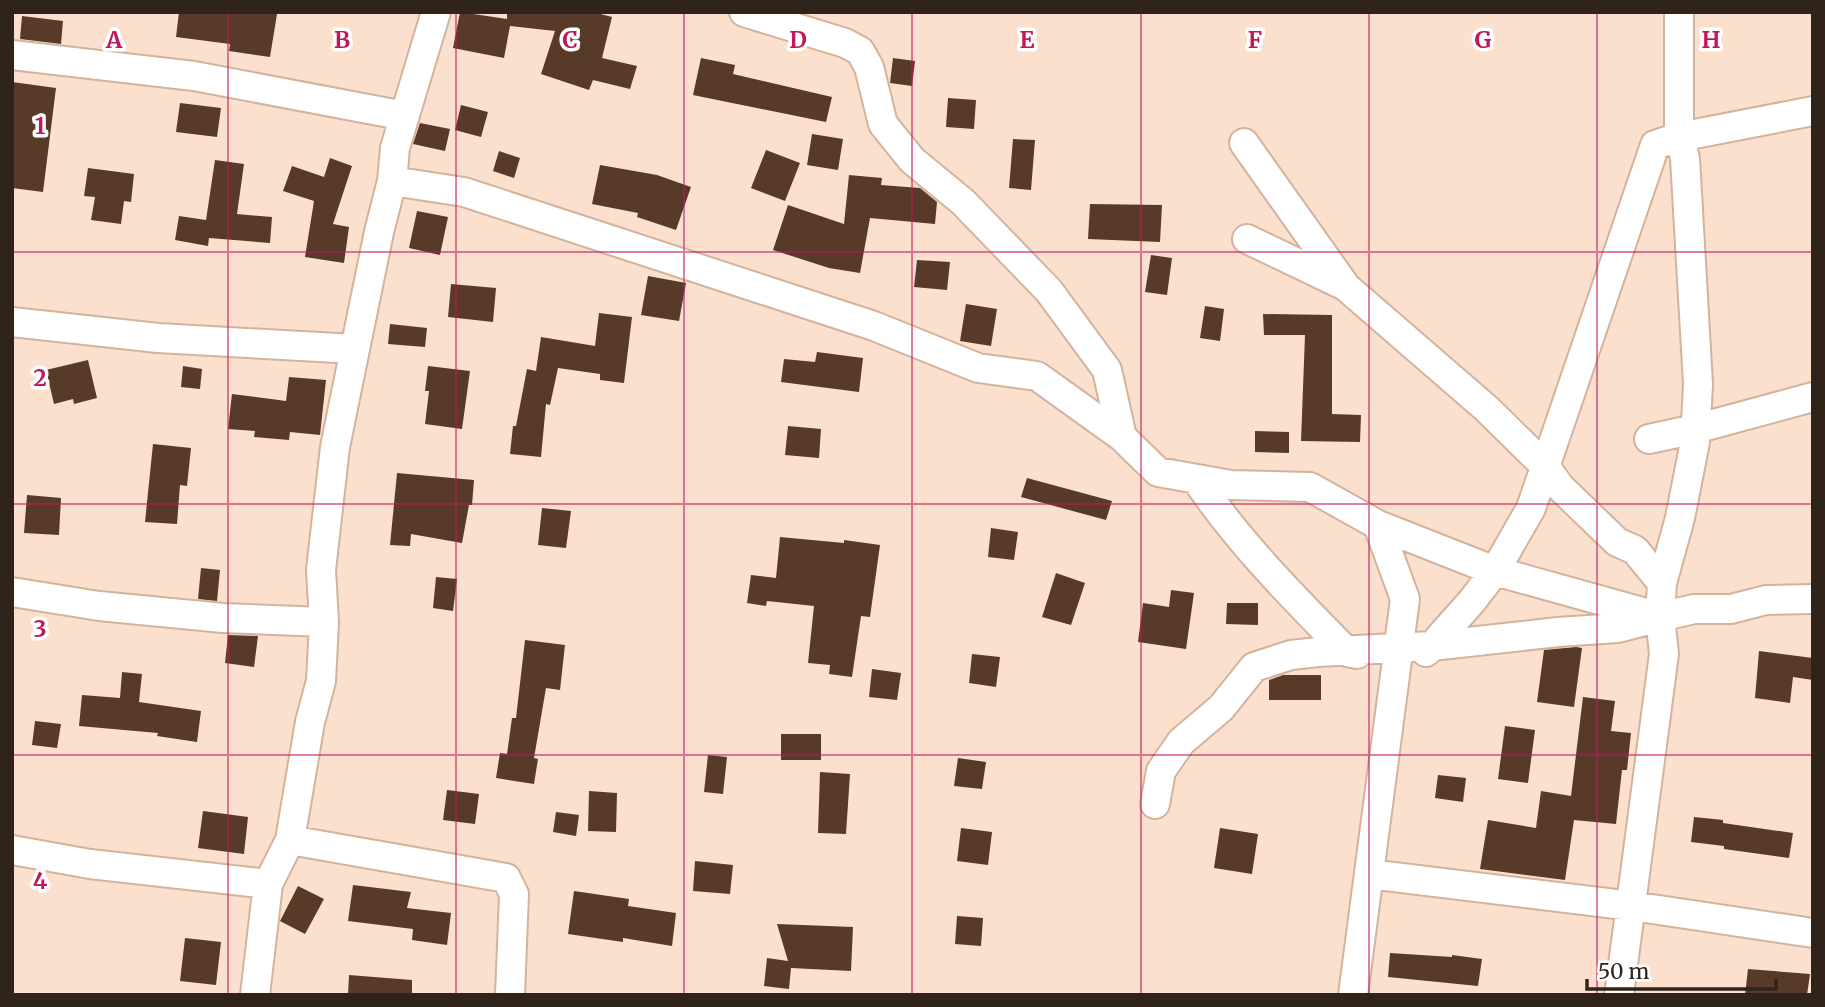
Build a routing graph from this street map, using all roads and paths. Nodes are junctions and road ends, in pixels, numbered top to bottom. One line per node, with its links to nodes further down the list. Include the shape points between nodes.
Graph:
1 (436, 12): 6 (street)
2 (744, 12): 16 (street, via 860,51 869,67 883,124 912,160 963,202 1049,291 1107,370)
3 (1679, 12): 7 (street)
4 (12, 55): 6 (street, via 194,76)
5 (1813, 111): 7 (street)
6 (405, 116): 9 (street, via 395,148)
7 (1679, 137): 15 (street, via 1685,158 1698,384); 18 (street, via 1656,145)
8 (1244, 144): 11 (street)
9 (392, 181): 13 (street); 16 (street, via 464,192 874,326 978,368 1037,376)
10 (1247, 239): 11 (street)
11 (1345, 286): 18 (street, via 1488,409)
12 (12, 322): 13 (street, via 158,338)
13 (355, 349): 26 (street, via 333,461 321,570)
14 (1813, 397): 15 (street)
15 (1695, 429): 17 (street); 22 (street, via 1680,518)
16 (1122, 437): 19 (street, via 1158,472)
17 (1649, 439)
18 (1545, 466): 21 (street, via 1531,508); 22 (street, via 1560,487 1617,542 1635,550)
19 (1196, 479): 20 (street, via 1231,485 1310,487); 29 (street, via 1219,514)
20 (1378, 525): 21 (street); 28 (street, via 1405,599)
21 (1495, 570): 25 (street); 27 (street)
22 (1662, 583): 25 (street)
23 (12, 592): 26 (street, via 223,618)
24 (1813, 599): 25 (street, via 1766,600)
25 (1660, 617): 27 (street, via 1618,628); 36 (street, via 1664,654)
26 (324, 622): 32 (street, via 321,681)
27 (1432, 646): 28 (street); 30 (street, via 1406,671)
28 (1399, 649): 29 (street); 30 (street)
29 (1347, 652): 30 (street, via 1375,660); 31 (street, via 1291,655 1254,667 1221,708 1181,742 1161,771)
30 (1393, 696): 34 (street)
31 (1155, 804)
32 (290, 840): 35 (street); 39 (street, via 506,878 514,894)
33 (12, 849): 35 (street, via 90,864)
34 (1369, 874): 36 (street); 40 (street)
35 (268, 884): 38 (street)
36 (1632, 906): 37 (street); 41 (street)
37 (1813, 933)
38 (255, 995)
39 (510, 995)
40 (1353, 995)
41 (1619, 995)

